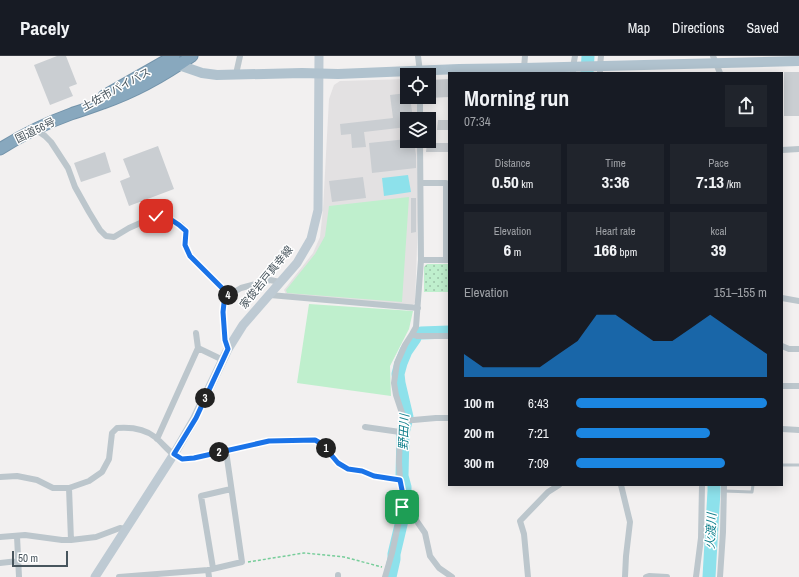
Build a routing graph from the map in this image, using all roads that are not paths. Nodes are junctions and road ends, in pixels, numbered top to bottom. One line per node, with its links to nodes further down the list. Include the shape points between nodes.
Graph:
1 (192, 56): 8 (highway, 土佐市バイパス)
2 (240, 56): 22 (street)
3 (319, 56): 20 (main road, 家俊岩戸真幸線)
4 (418, 56): 11 (street)
5 (525, 56): 12 (street)
6 (575, 56): 13 (street)
7 (601, 56): 14 (street)
8 (171, 59): 22 (main road, via 202,73); 23 (highway, 土佐市バイパス)
9 (799, 61): 10 (main road)
10 (717, 64): 14 (main road)
11 (419, 68)
12 (524, 68): 15 (main road); 16 (main road)
13 (575, 69): 14 (main road); 15 (main road)
14 (599, 69)
15 (549, 70)
16 (477, 71): 18 (main road)
17 (436, 72): 19 (main road)
18 (448, 72)
19 (448, 72)
20 (319, 73): 21 (main road); 22 (main road); 33 (main road, 家俊岩戸真幸線, via 318,210 311,239 297,263)
21 (400, 73)
22 (236, 74)
23 (71, 114): 24 (highway, 国道56号)
24 (35, 129): 26 (highway, 国道56号); 34 (street, via 51,142 68,168 85,206 106,236 114,237 161,215 181,225 186,231 185,245 190,256)
25 (420, 148): 29 (street)
26 (0, 149)
27 (799, 149): 28 (street)
28 (783, 150)
29 (421, 183): 30 (street); 31 (street)
30 (448, 183): 32 (street)
31 (421, 260): 32 (street); 38 (street)
32 (448, 260)
33 (280, 282): 34 (street, via 270,280 241,288); 35 (main road, 家俊岩戸真幸線)
34 (229, 295): 44 (street, via 224,303 223,312)
35 (270, 295): 38 (street); 44 (main road, 家俊岩戸真幸線, via 242,325)
36 (783, 298): 37 (street)
37 (799, 301)
38 (418, 308): 40 (street, via 416,327)
39 (196, 333): 43 (street)
40 (412, 334): 41 (street); 50 (street, via 397,362 394,383)
41 (448, 336)
42 (783, 346): 45 (street)
43 (198, 348): 46 (street); 55 (street)
44 (228, 349): 46 (main road, 家俊岩戸真幸線)
45 (799, 349)
46 (223, 360): 57 (main road, 家俊岩戸真幸線, via 196,418)
47 (783, 386): 48 (street)
48 (799, 386)
49 (448, 418): 50 (street)
50 (402, 421): 54 (street)
51 (365, 427): 54 (street)
52 (783, 429): 53 (street)
53 (799, 430)
54 (400, 432): 61 (street)
55 (157, 438): 57 (street); 66 (street, via 127,427 117,428 112,433 109,459 102,472 89,481)
56 (226, 451): 57 (street, via 182,459); 61 (street, via 269,441 315,440 322,444 338,463 348,469); 68 (street)
57 (174, 454): 70 (main road, 家俊岩戸真幸線)
58 (783, 465): 59 (lane)
59 (799, 465)
60 (0, 477): 66 (street, via 17,476 37,480 53,488)
61 (400, 480): 69 (street)
62 (557, 486): 83 (street, via 548,492 520,521 524,534)
63 (621, 486): 84 (street, via 630,522)
64 (702, 486): 87 (street, via 701,538)
65 (753, 486): 67 (lane, via 752,492)
66 (69, 488): 73 (street)
67 (724, 488): 88 (street)
68 (231, 489): 76 (street, via 201,496); 76 (street, via 242,562)
69 (402, 507): 81 (street); 82 (street, via 425,533 430,556 439,568)
70 (126, 529): 73 (street, via 120,528 96,537); 78 (main road, 家俊岩戸真幸線)
71 (17, 536): 72 (street); 73 (street); 74 (street)
72 (0, 537)
73 (71, 540)
74 (18, 561): 75 (street); 77 (street)
75 (0, 563)
76 (210, 569): 79 (street); 80 (street)
77 (19, 577)
78 (95, 577)
79 (120, 577)
80 (209, 577)
81 (385, 577)
82 (452, 577)
83 (528, 577)
84 (626, 577)
85 (646, 577): 86 (street)
86 (667, 577)
87 (696, 577)
88 (720, 577)

